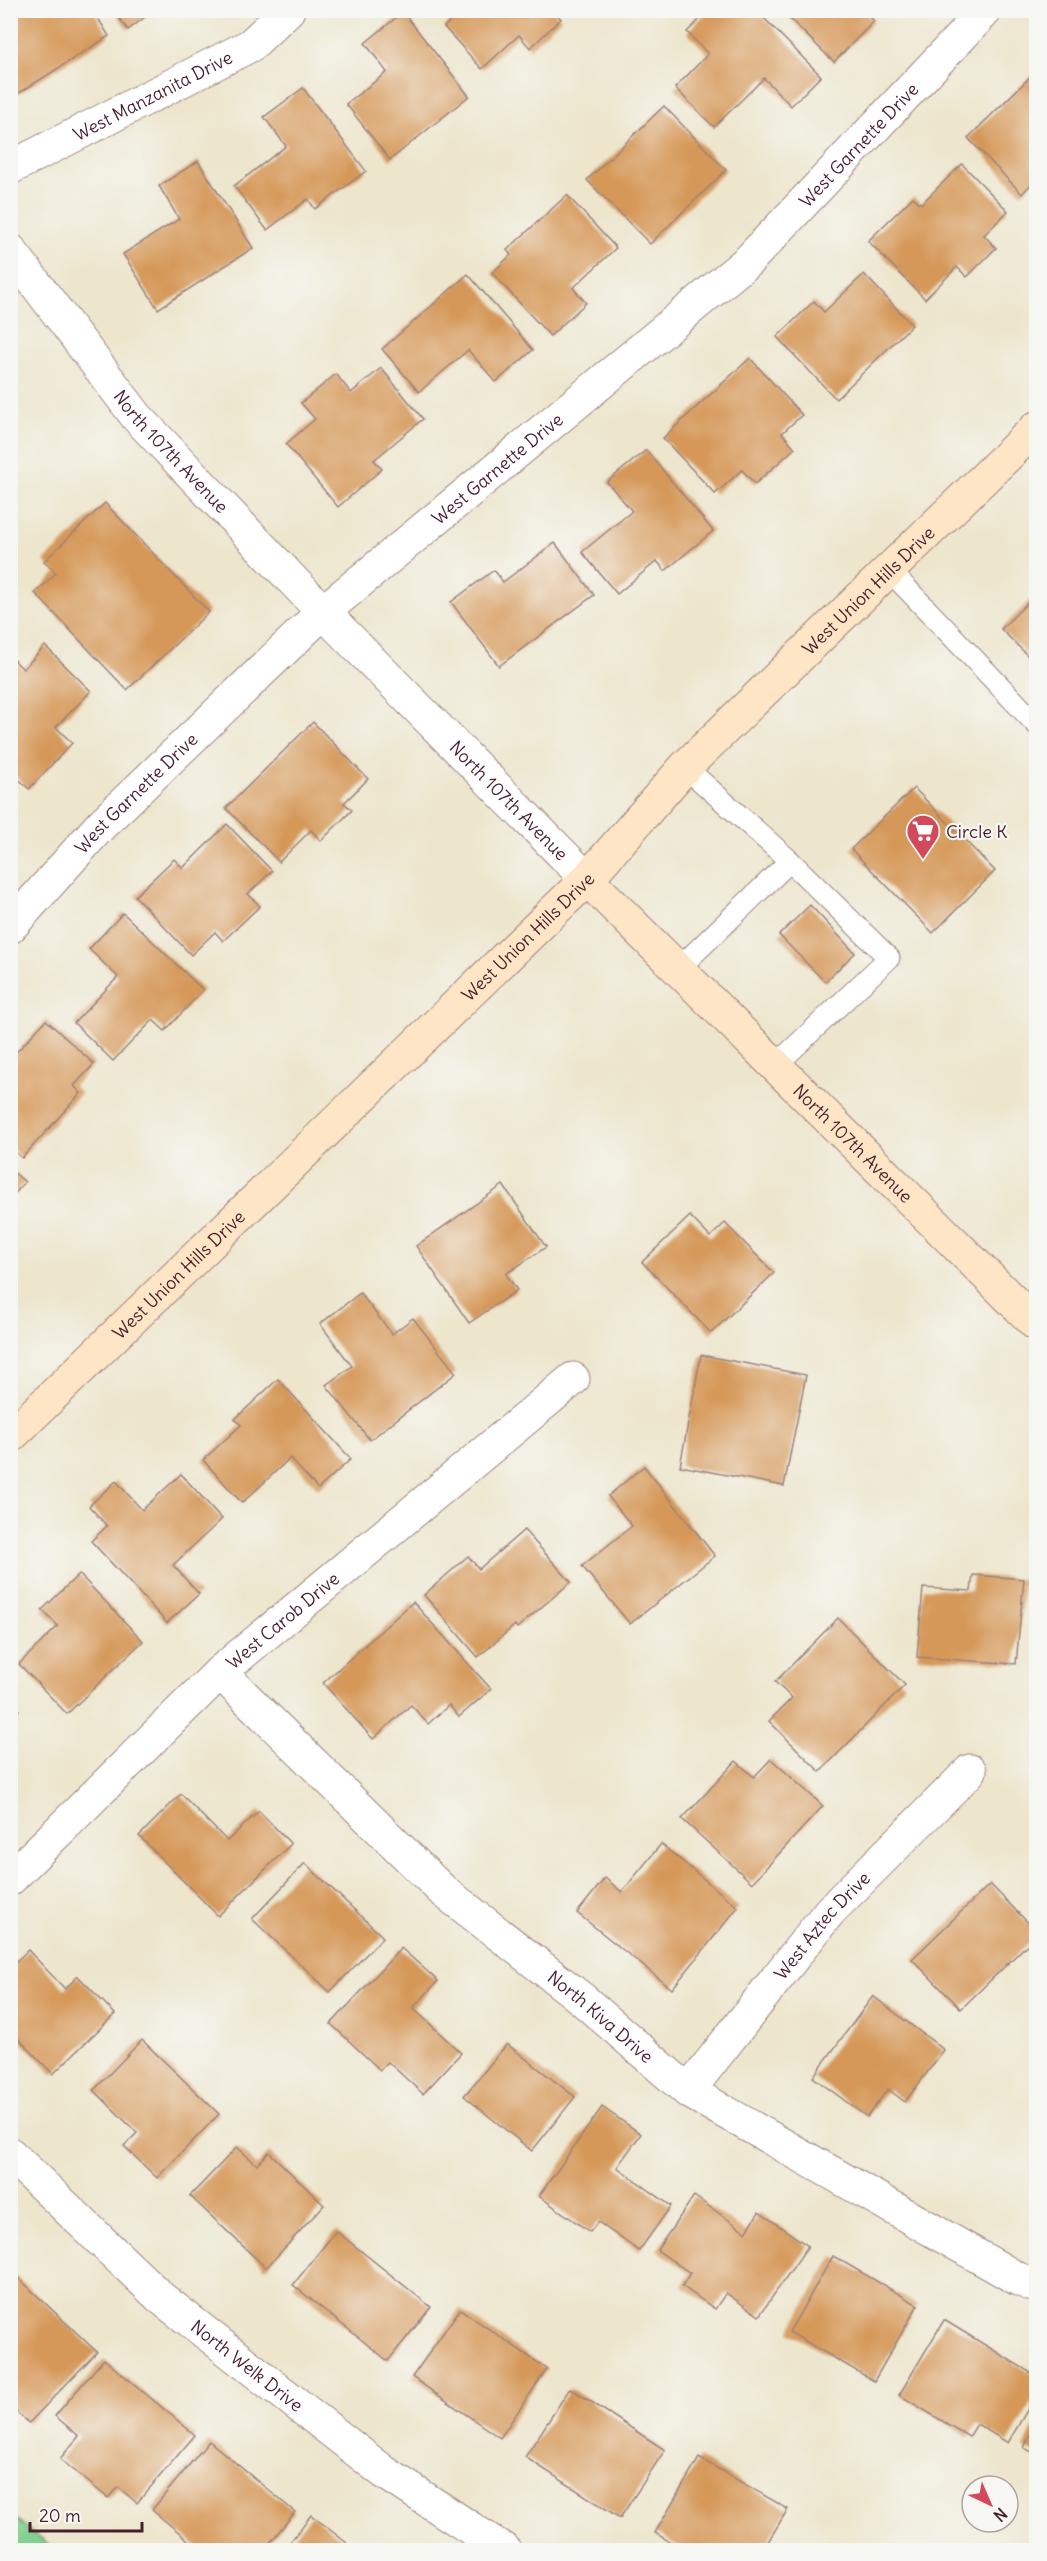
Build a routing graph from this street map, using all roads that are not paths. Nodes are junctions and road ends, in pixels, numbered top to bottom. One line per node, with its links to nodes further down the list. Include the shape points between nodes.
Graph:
1 (288, 10): 3 (street, West Manzanita Drive, via 251,45)
2 (986, 10): 7 (street, West Garnette Drive, via 748,261)
3 (10, 168)
4 (10, 250): 7 (street, North 107th Avenue, via 137,417)
5 (1036, 428): 6 (main road, West Union Hills Drive)
6 (889, 570): 8 (lane); 9 (main road, West Union Hills Drive)
7 (323, 612): 11 (street, North 107th Avenue); 12 (street, West Garnette Drive, via 101,825)
8 (1036, 724)
9 (685, 767): 10 (lane); 11 (main road, West Union Hills Drive)
10 (790, 861): 13 (lane); 14 (lane, via 889,958)
11 (587, 879): 13 (main road, North 107th Avenue); 17 (main road, West Union Hills Drive)
12 (10, 927)
13 (678, 969): 14 (main road, North 107th Avenue)
14 (777, 1064): 15 (main road, North 107th Avenue)
15 (1036, 1324)
16 (573, 1379): 18 (street, West Carob Drive)
17 (10, 1437)
18 (220, 1672): 20 (street, West Carob Drive); 21 (street, North Kiva Drive, via 441,1889 582,1999)
19 (970, 1772): 21 (street, West Aztec Drive, via 829,1912)
20 (10, 1879)
21 (688, 2091): 23 (street, North Kiva Drive)
22 (10, 2154): 24 (street, North Welk Drive, via 160,2298 384,2472)
23 (1036, 2286)
24 (504, 2550)

